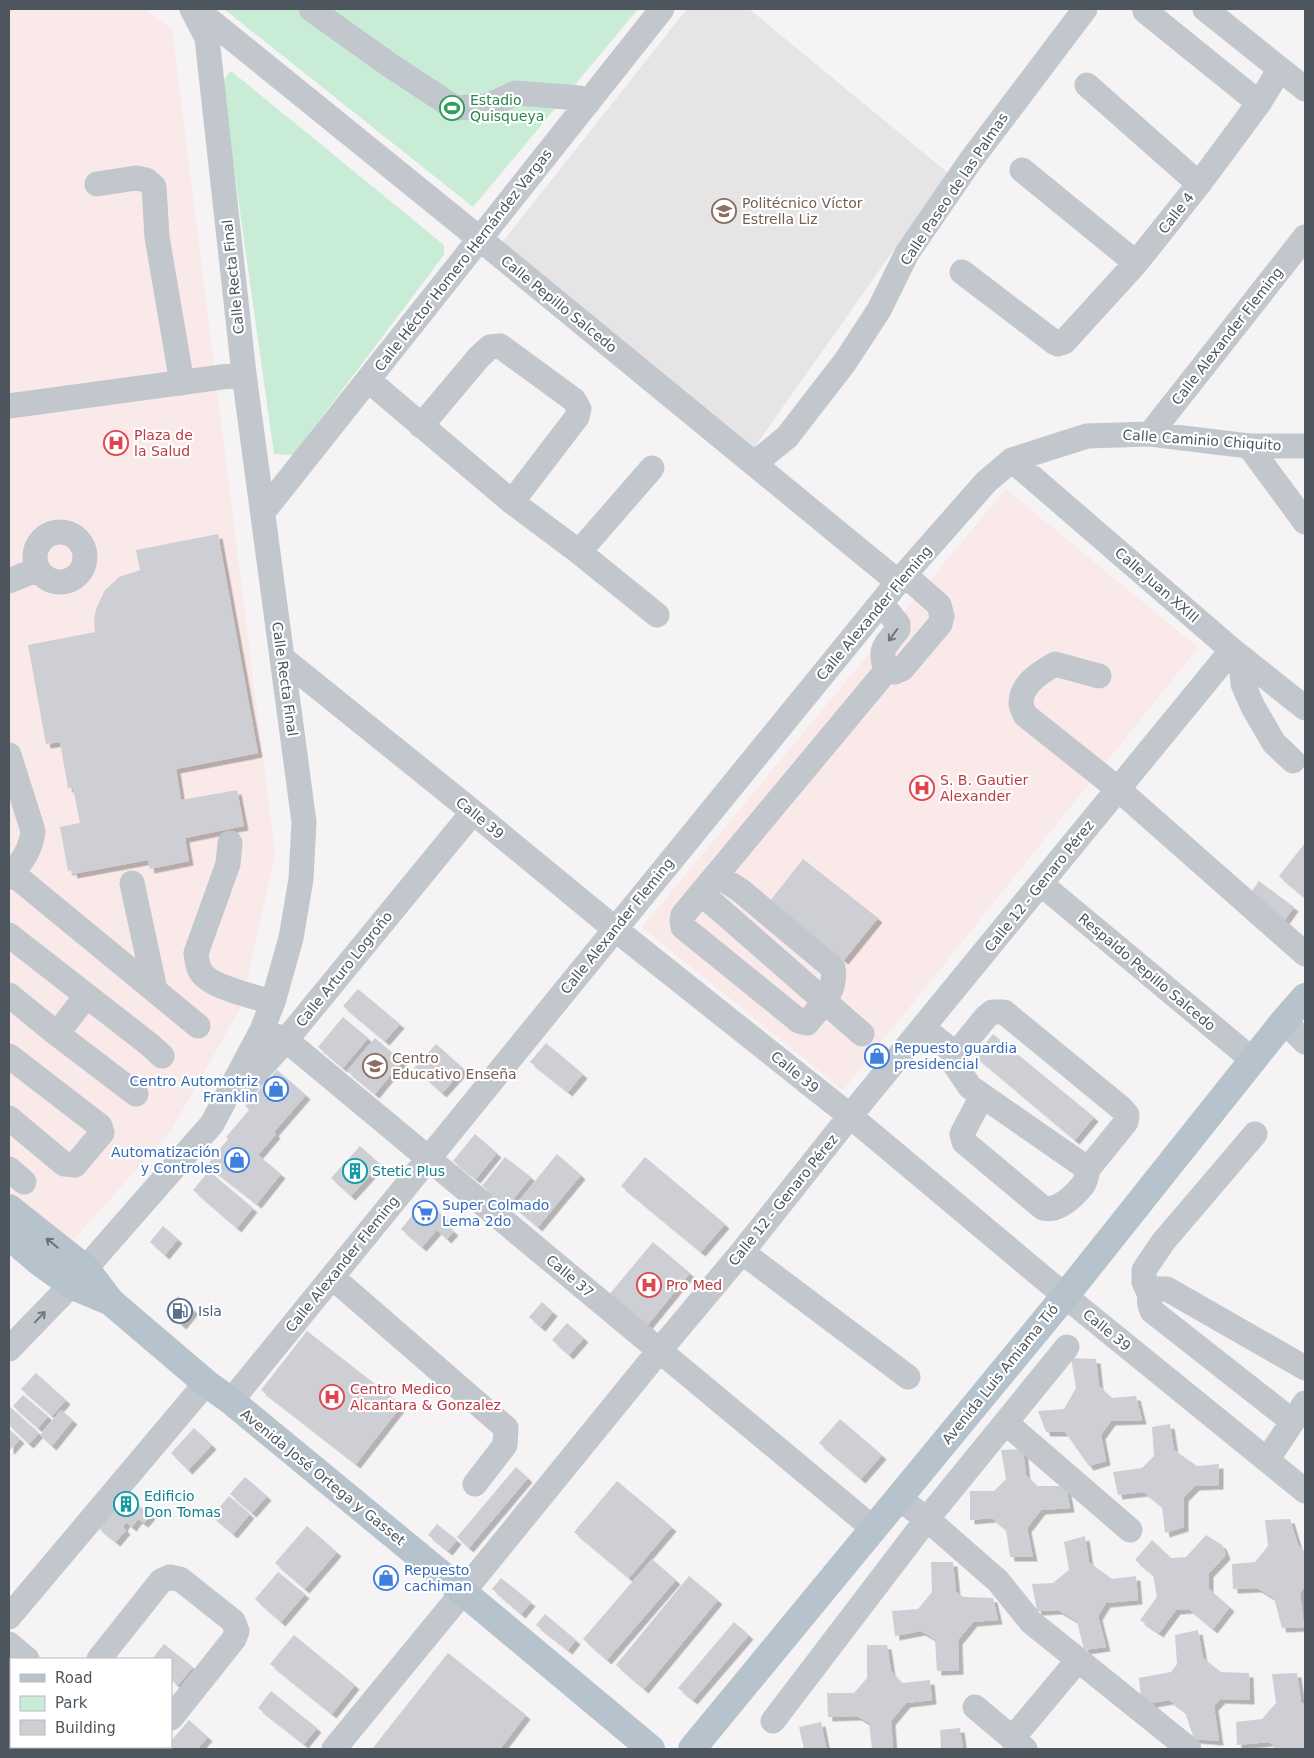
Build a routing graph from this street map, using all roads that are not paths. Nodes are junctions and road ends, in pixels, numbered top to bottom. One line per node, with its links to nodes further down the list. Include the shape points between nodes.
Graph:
1 (194, 9): 16 (street, Calle Pepillo Salcedo); 19 (street, Calle Recta Final, via 207,38)
2 (311, 9): 10 (street, via 455,108 488,106 516,93 579,98)
3 (662, 9): 10 (street, Calle Héctor Homero Hernández Vargas)
4 (1085, 9): 28 (street, Calle Paseo de las Palmas, via 983,144 907,254 880,310 845,362 787,437)
5 (1205, 9): 7 (street)
6 (1145, 11): 11 (street)
7 (1280, 69): 9 (street); 11 (street, Calle 4)
8 (1087, 85): 14 (street)
9 (1305, 89)
10 (588, 103): 16 (street, Calle Héctor Homero Hernández Vargas)
11 (1258, 104): 14 (street, Calle 4)
12 (1022, 170): 17 (street)
13 (97, 184): 21 (street, via 136,178 146,180 154,187 157,237)
14 (1199, 184): 17 (street, Calle 4)
15 (1305, 237): 24 (street, Calle Alexander Fleming)
16 (480, 240): 20 (street, Calle Héctor Homero Hernández Vargas); 28 (street, Calle Pepillo Salcedo)
17 (1136, 263): 18 (street, Calle 4, via 1064,342 1058,344)
18 (962, 272)
19 (244, 374): 21 (street); 31 (street, Calle Recta Final)
20 (368, 380): 23 (street); 31 (street, Calle Héctor Homero Hernández Vargas)
21 (182, 383): 22 (street)
22 (9, 406)
23 (421, 426): 30 (street); 30 (street, via 490,347 500,346 574,400 579,409 577,417)
24 (1150, 434): 25 (street, Calle Caminio Chiquito); 27 (street, Calle Caminio Chiquito, via 1087,436)
25 (1249, 446): 26 (street, Calle Caminio Chiquito); 32 (street)
26 (1305, 446)
27 (1012, 460): 35 (street, Calle Alexander Fleming, via 986,482); 39 (street, Calle Juan XXIII)
28 (754, 464): 35 (street, Calle Pepillo Salcedo)
29 (652, 468): 33 (street)
30 (512, 502): 33 (street)
31 (263, 512): 40 (street, Calle Recta Final)
32 (1305, 522)
33 (579, 552): 38 (street)
34 (38, 569): 36 (street)
35 (901, 578): 37 (street, Calle Alexander Fleming); 41 (street, Calle Pepillo Salcedo, via 939,605 942,616 940,624 902,669)
36 (9, 580)
37 (881, 603): 41 (street, one-way to 41, via 898,624 881,655); 53 (street, Calle Alexander Fleming)
38 (656, 615)
39 (1239, 655): 43 (street, Calle Juan XXIII); 45 (street, via 1243,684 1253,707 1274,743); 46 (street, Calle 12 - Genaro Pérez)
40 (282, 658): 47 (street, Calle 39); 61 (street, Calle Recta Final, via 304,822 301,879 292,938)
41 (886, 671): 51 (street)
42 (1099, 676): 46 (street, via 1055,664 1035,676 1021,703 1025,715)
43 (1305, 708)
44 (9, 755): 49 (street, via 33,831 28,852)
45 (1293, 761)
46 (1118, 789): 52 (street, Calle 12 - Genaro Pérez); 55 (street)
47 (473, 812): 53 (street, Calle 39); 68 (street, Calle Arturo Logroño)
48 (230, 843): 61 (street, via 228,864 196,953 197,964 202,974 213,982)
49 (10, 875): 56 (street)
50 (132, 883): 56 (street)
51 (709, 884): 60 (street, via 740,890 833,968 834,984); 60 (street, via 683,915 683,927 798,1021 807,1023)
52 (1041, 884): 64 (street, Calle 12 - Genaro Pérez); 73 (street, Respaldo Pepillo Salcedo)
53 (614, 929): 76 (street, Calle 39); 80 (street, Calle Alexander Fleming)
54 (9, 935): 58 (street)
55 (1305, 954)
56 (155, 990): 63 (street)
57 (9, 995): 66 (street)
58 (86, 996): 66 (street); 72 (street)
59 (1305, 997): 62 (main road, Avenida Luis Amiama Tió)
60 (826, 1001): 67 (street)
61 (272, 1002): 65 (street, Calle Recta Final)
62 (1284, 1021): 69 (street); 73 (main road, Avenida Luis Amiama Tió)
63 (198, 1026)
64 (923, 1028): 70 (street); 76 (street, Calle 12 - Genaro Pérez)
65 (262, 1030): 68 (street, Calle 37); 78 (street, Calle Recta Final)
66 (57, 1034): 74 (street)
67 (862, 1034)
68 (286, 1040): 78 (street, Calle Arturo Logroño); 80 (street, Calle 37)
69 (1305, 1042)
70 (956, 1054): 75 (street, via 955,1065 960,1074); 81 (street, via 986,1016 992,1012 1004,1012 1121,1108 1127,1115 1126,1122)
71 (9, 1056): 77 (street, via 100,1126 102,1133 75,1165 64,1164)
72 (162, 1056)
73 (1254, 1061): 88 (main road, Avenida Luis Amiama Tió)
74 (136, 1094)
75 (982, 1096): 81 (street); 81 (street, via 962,1134 964,1142 1043,1208 1062,1204 1083,1184)
76 (850, 1116): 84 (street, Calle 12 - Genaro Pérez); 88 (street, Calle 39)
77 (9, 1118)
78 (212, 1124): 85 (street, Calle Recta Final)
79 (1255, 1134): 87 (street, via 1163,1242 1144,1270 1144,1282)
80 (428, 1158): 86 (street, Calle Alexander Fleming); 91 (street, Calle 37)
81 (1088, 1169)
82 (9, 1208): 85 (main road, Avenida José Ortega y Gasset, one-way to 82)
83 (9, 1236): 85 (main road, Avenida José Ortega y Gasset, via 38,1261)
84 (742, 1252): 91 (street, Calle 12 - Genaro Pérez); 93 (street)
85 (78, 1277): 90 (street, one-way to 85); 94 (main road, Avenida José Ortega y Gasset)
86 (332, 1277): 95 (street, Calle Alexander Fleming); 99 (street, via 506,1428 505,1445)
87 (1150, 1294): 92 (street, via 1156,1289 1167,1289); 96 (street, via 1148,1302 1152,1310)
88 (1064, 1296): 98 (street, Calle 39); 101 (main road, Avenida Luis Amiama Tió)
89 (1067, 1347): 97 (street)
90 (9, 1349)
91 (659, 1350): 103 (street, Calle 37); 105 (street, Calle 12 - Genaro Pérez)
92 (1305, 1368)
93 (908, 1377)
94 (206, 1383): 95 (main road, Avenida José Ortega y Gasset); 106 (street)
95 (231, 1401): 105 (main road, Avenida José Ortega y Gasset)
96 (1299, 1412): 98 (street)
97 (1006, 1423): 102 (street); 104 (street)
98 (1267, 1460): 100 (street, Calle 39)
99 (475, 1484)
100 (1305, 1491)
101 (898, 1498): 102 (street); 103 (main road, Avenida Luis Amiama Tió)
102 (927, 1519): 110 (street, via 998,1581 1031,1622); 113 (street)
103 (874, 1529): 117 (main road, Avenida Luis Amiama Tió)
104 (1130, 1530)
105 (464, 1592): 115 (street, Calle 12 - Genaro Pérez); 116 (main road, Avenida José Ortega y Gasset)
106 (9, 1617)
107 (9, 1644): 108 (street)
108 (26, 1658)
109 (100, 1658): 112 (street, via 160,1581 170,1577 180,1579 233,1621 238,1631 234,1639)
110 (1078, 1660): 114 (street); 118 (street)
111 (975, 1707): 114 (street)
112 (172, 1717)
113 (774, 1721)
114 (1018, 1744)
115 (334, 1749)
116 (650, 1749)
117 (692, 1749)
118 (1189, 1749)

